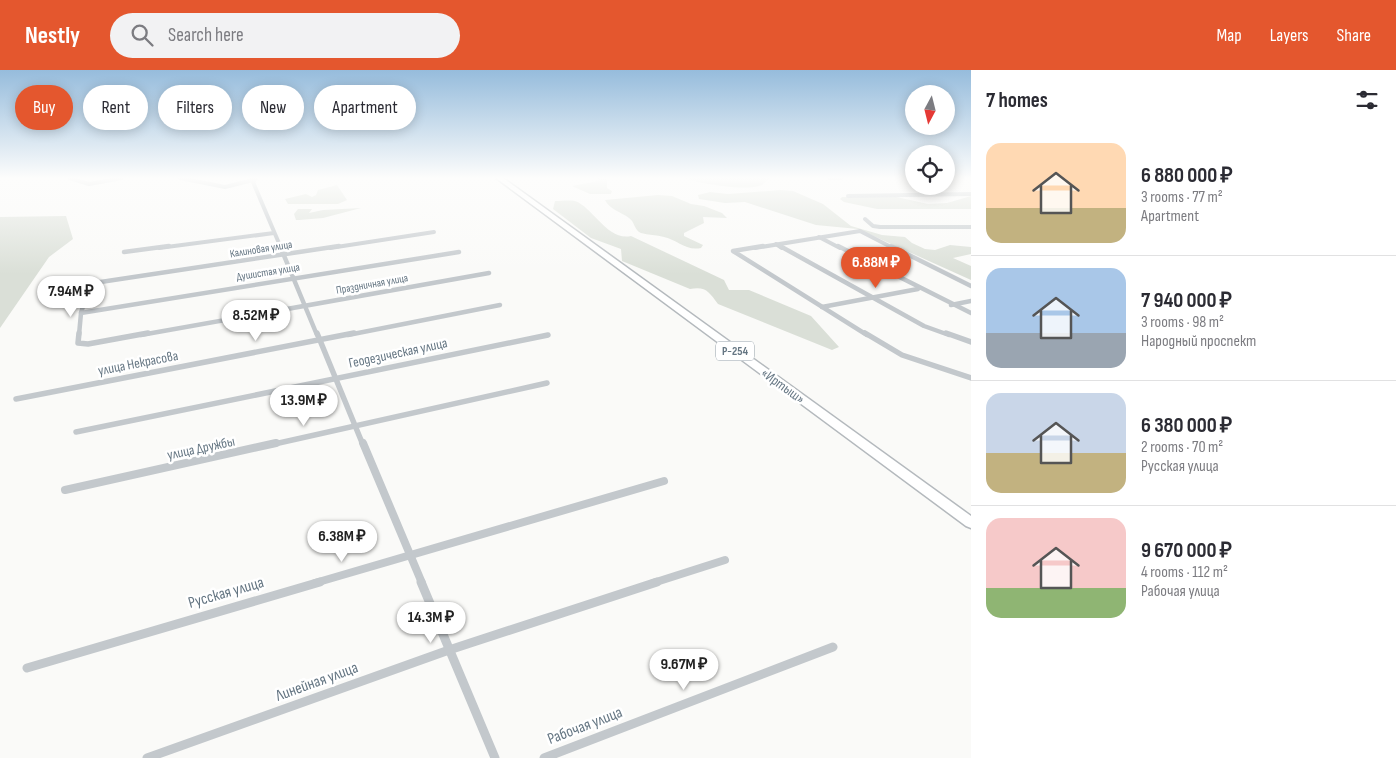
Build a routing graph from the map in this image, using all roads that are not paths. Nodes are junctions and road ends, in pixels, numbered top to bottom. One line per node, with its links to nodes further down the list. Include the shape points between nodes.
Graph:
1 (266, 210): 8 (street)
2 (543, 210): 37 (highway, «Иртыш» / Р-254)
3 (865, 219): 4 (street, via 880,227)
4 (964, 227): 5 (street); 6 (street)
5 (971, 227)
6 (971, 231)
7 (434, 232): 13 (street, Калиновая улица)
8 (274, 233): 11 (street); 13 (street)
9 (819, 237): 10 (street); 16 (street, via 863,232); 17 (street)
10 (776, 244): 18 (street); 23 (street, via 733,251)
11 (124, 252)
12 (459, 252): 15 (street, Душистая улица)
13 (284, 254): 15 (street); 24 (street, Калиновая улица, via 90,284)
14 (488, 273): 22 (street, Праздничная улица)
15 (294, 278): 22 (street); 24 (street, Душистая улица)
16 (971, 286)
17 (918, 288): 18 (street); 21 (street)
18 (872, 298): 23 (street); 28 (street, via 924,326)
19 (971, 301): 21 (street)
20 (500, 305): 27 (street, улица Некрасова)
21 (951, 305): 25 (street)
22 (306, 306): 24 (street, Праздничная улица, via 82,344 78,343); 27 (street)
23 (822, 307): 29 (street, via 902,355)
24 (81, 313)
25 (971, 313)
26 (548, 335): 30 (street, Геодезическая улица)
27 (319, 340): 30 (street); 32 (street, улица Некрасова)
28 (971, 342)
29 (971, 378)
30 (336, 379): 33 (street); 34 (street, Геодезическая улица)
31 (547, 384): 33 (street, улица Дружбы)
32 (16, 399)
33 (357, 427): 36 (street, улица Дружбы); 38 (street)
34 (76, 432)
35 (664, 481): 38 (street, Русская улица)
36 (65, 490)
37 (971, 524)
38 (409, 555): 41 (street); 42 (street, Русская улица)
39 (725, 560): 41 (street, Линейная улица)
40 (833, 647): 45 (street, Рабочая улица)
41 (449, 650): 43 (street, Линейная улица); 44 (street)
42 (27, 668)
43 (147, 758)
44 (495, 758)
45 (544, 758)

